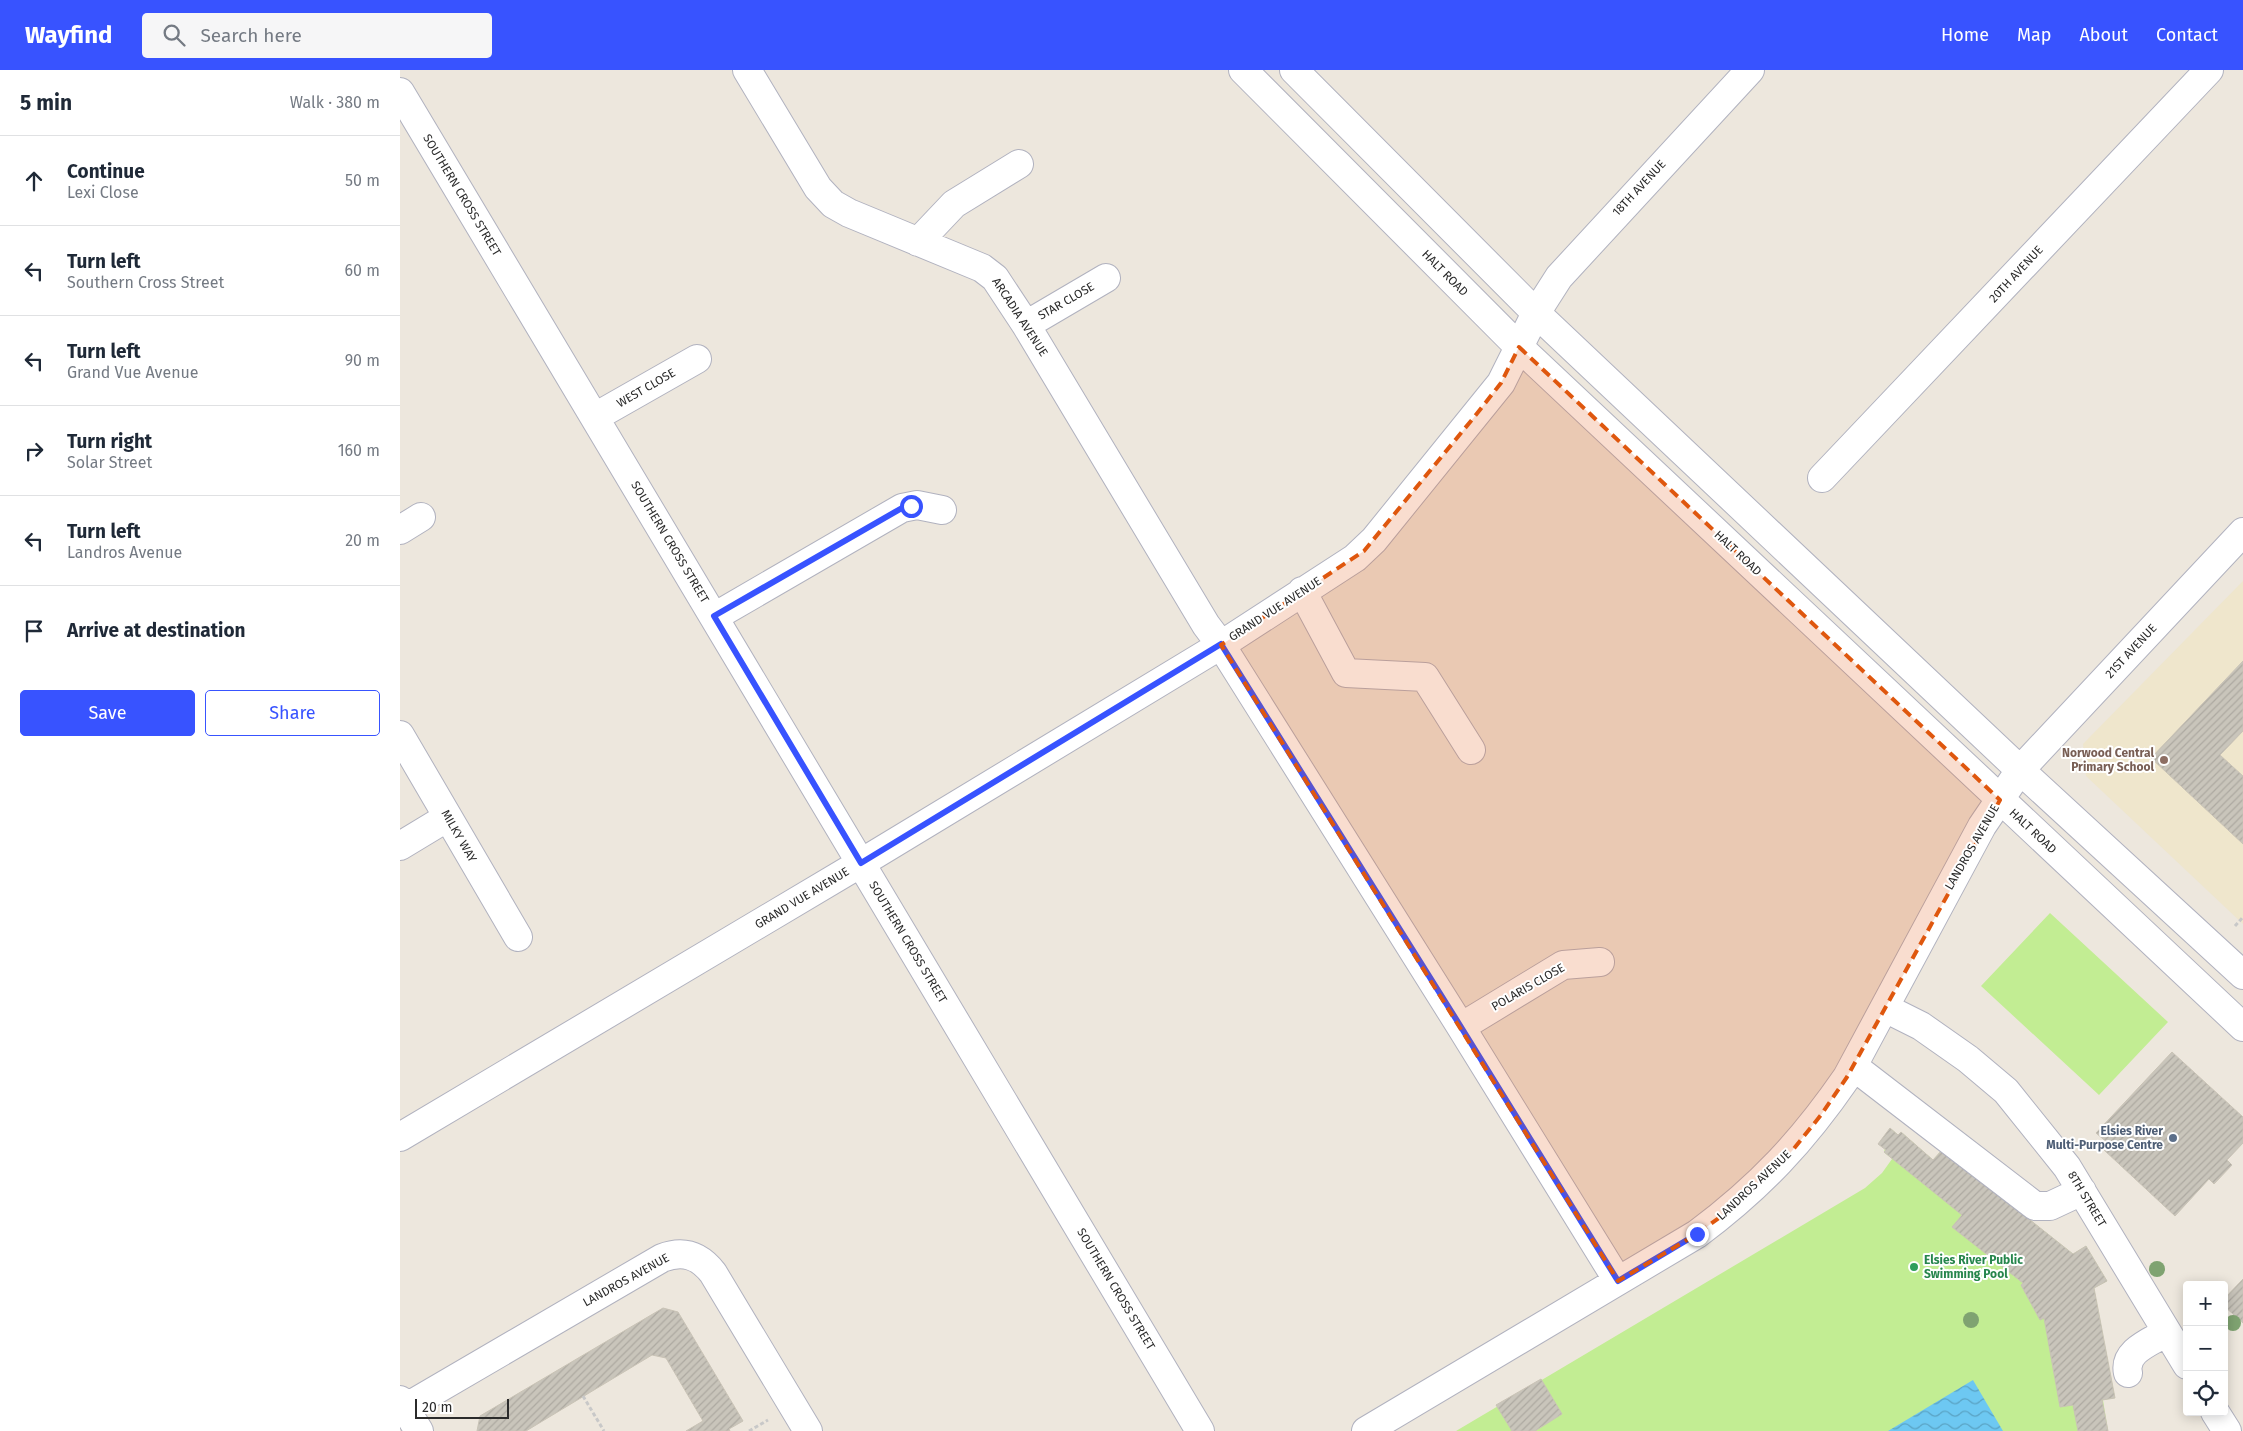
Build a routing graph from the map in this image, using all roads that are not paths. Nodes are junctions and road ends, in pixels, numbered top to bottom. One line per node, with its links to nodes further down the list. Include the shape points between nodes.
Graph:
1 (748, 70): 8 (street, ARCADIA AVENUE, via 818,188 833,204)
2 (1242, 70): 12 (street, HALT ROAD)
3 (1294, 70): 10 (street)
4 (1750, 70): 10 (street, 18TH AVENUE, via 1578,254)
5 (2209, 70): 15 (street, 20TH AVENUE)
6 (400, 92): 14 (street, SOUTHERN CROSS STREET)
7 (1019, 164): 8 (street, via 954,204)
8 (918, 242): 11 (street, ARCADIA AVENUE, via 990,273)
9 (1106, 278): 11 (street, STAR CLOSE)
10 (1536, 313): 12 (street, 18TH AVENUE); 23 (street)
11 (1026, 324): 20 (street, ARCADIA AVENUE, via 1206,625)
12 (1519, 347): 18 (street, GRAND VUE AVENUE, via 1501,383 1374,540 1354,558); 24 (street, HALT ROAD)
13 (696, 359): 14 (street, WEST CLOSE)
14 (595, 417): 19 (street, SOUTHERN CROSS STREET)
15 (1822, 478)
16 (942, 510): 19 (street, via 918,505 902,508)
17 (2243, 532): 23 (street, 21ST AVENUE)
18 (1302, 591): 20 (street, GRAND VUE AVENUE); 22 (street, via 1346,672 1425,677)
19 (714, 616): 27 (street, SOUTHERN CROSS STREET)
20 (1221, 644): 27 (street, GRAND VUE AVENUE); 32 (street, ARCADIA AVENUE)
21 (400, 735): 25 (street, MILKY WAY)
22 (1471, 750)
23 (2020, 770): 24 (street, 21ST AVENUE); 30 (street)
24 (2000, 800): 31 (street, LANDROS AVENUE, via 1982,826); 33 (street, HALT ROAD)
25 (448, 817): 26 (street); 28 (street, MILKY WAY)
26 (400, 846)
27 (861, 863): 35 (street, GRAND VUE AVENUE); 44 (street, SOUTHERN CROSS STREET)
28 (518, 936)
29 (1600, 962): 32 (street, POLARIS CLOSE, via 1563,965)
30 (2243, 975)
31 (1885, 1008): 34 (street, LANDROS AVENUE); 36 (street, 8TH STREET, via 1921,1026 2006,1091 2068,1167)
32 (1461, 1027): 37 (street, ARCADIA AVENUE)
33 (2243, 1027)
34 (1853, 1066): 36 (street, via 2036,1206 2050,1206); 37 (street, LANDROS AVENUE, via 1821,1115 1762,1181 1697,1234)
35 (400, 1138)
36 (2082, 1191): 38 (street, 8TH STREET)
37 (1618, 1281): 45 (street, LANDROS AVENUE)
38 (2167, 1332): 39 (street, 8TH STREET); 40 (street, via 2130,1356)
39 (2183, 1358)
40 (2128, 1373)
41 (408, 1413): 43 (street, LANDROS AVENUE, via 662,1258 684,1253 705,1263 712,1273)
42 (2218, 1416): 46 (street)
43 (808, 1431)
44 (1200, 1431)
45 (1366, 1431)
46 (2227, 1431)

